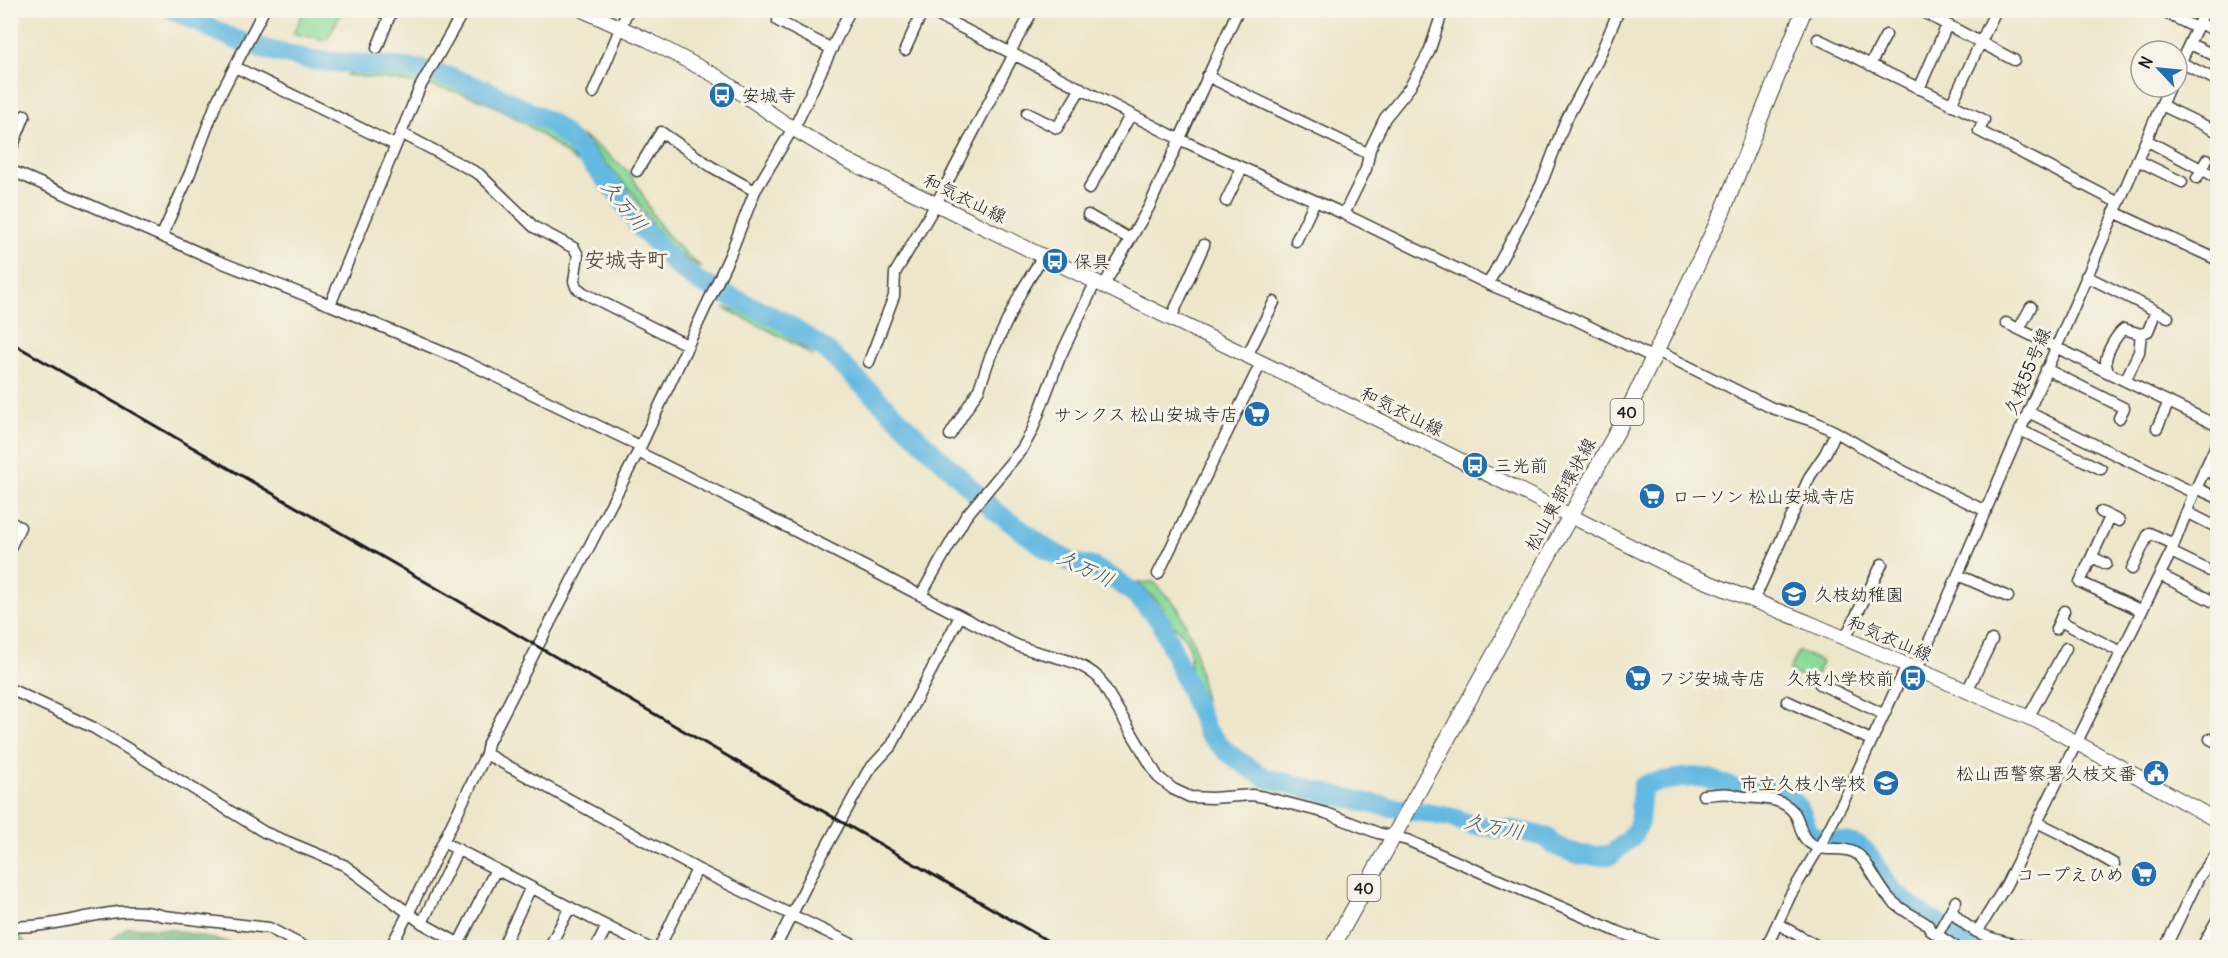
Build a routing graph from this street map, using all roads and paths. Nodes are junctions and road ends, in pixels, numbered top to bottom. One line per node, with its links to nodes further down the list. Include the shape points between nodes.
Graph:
1 (264, 10): 34 (street)
2 (377, 10): 17 (street)
3 (464, 10): 48 (street, via 420,87)
4 (582, 10): 21 (main road, 和気衣山線)
5 (628, 10): 21 (street)
6 (925, 10): 29 (street); 30 (street)
7 (1033, 10): 30 (street)
8 (1238, 10): 36 (street)
9 (1619, 10): 77 (street, via 1565,122 1541,185)
10 (1919, 10): 19 (street)
11 (1996, 10): 25 (street)
12 (2160, 10): 20 (street)
13 (2205, 10): 20 (street)
14 (850, 11): 28 (street)
15 (1440, 12): 54 (street, via 1429,52 1407,93 1385,118)
16 (1800, 12): 89 (main road, 松山東部環状線 / 40, via 1722,213)
17 (391, 13): 27 (street)
18 (778, 21): 28 (street)
19 (1947, 25): 25 (street); 39 (street)
20 (2198, 26): 22 (street); 26 (street)
21 (620, 28): 40 (street); 47 (main road, 和気衣山線, via 716,76)
22 (2217, 32)
23 (1886, 34): 33 (street)
24 (1818, 39): 33 (street)
25 (1981, 42): 32 (street); 42 (street)
26 (2190, 44): 31 (street)
27 (378, 48)
28 (832, 49): 47 (street)
29 (905, 50)
30 (1012, 53): 38 (street); 65 (street)
31 (2217, 57)
32 (2014, 60)
33 (1870, 65): 39 (street)
34 (235, 67): 52 (street); 69 (street)
35 (2189, 70): 37 (street)
36 (1207, 76): 50 (street); 54 (street)
37 (2217, 81)
38 (1081, 88): 44 (street, via 1058,128); 45 (street)
39 (1919, 89): 42 (street)
40 (593, 93)
41 (2164, 99): 43 (street, 久枝55号線)
42 (1952, 105): 66 (street, via 1984,120 1979,131 2062,172)
43 (2162, 105): 49 (street); 51 (street, 久枝55号線)
44 (1028, 113)
45 (1131, 114): 50 (street); 61 (street)
46 (25, 115): 53 (street)
47 (792, 128): 62 (street); 65 (main road, 和気衣山線)
48 (401, 133): 52 (street); 87 (street, via 479,174 534,227 574,248 578,255 574,281 584,293)
49 (2217, 138)
50 (1179, 139): 56 (street); 70 (street)
51 (2146, 140): 55 (street, 久枝55号線); 59 (street)
52 (395, 145): 79 (street)
53 (10, 153)
54 (1369, 154): 67 (street)
55 (2137, 160): 60 (street); 66 (street, 久枝55号線)
56 (1242, 168): 63 (street); 64 (street)
57 (11, 170): 69 (street)
58 (637, 171): 62 (street, via 661,132)
59 (2217, 178)
60 (2182, 182)
61 (1089, 189)
62 (755, 191): 87 (street)
63 (1226, 201)
64 (1315, 201): 67 (street); 71 (street)
65 (936, 204): 73 (main road, 和気衣山線); 91 (street, via 896,273 894,296)
66 (2116, 207): 74 (street); 75 (street, 久枝55号線)
67 (1344, 214): 77 (street)
68 (1088, 215): 70 (street)
69 (162, 235): 79 (street)
70 (1130, 239): 76 (street)
71 (1296, 241)
72 (1204, 245): 83 (street)
73 (1043, 256): 76 (main road, 和気衣山線); 103 (street, via 1021,292 979,389)
74 (2217, 260)
75 (2086, 276): 81 (street); 88 (street, 久枝55号線)
76 (1100, 283): 83 (main road, 和気衣山線); 127 (street, via 1060,357 1022,450 966,516)
77 (1488, 284): 89 (street)
78 (1274, 302): 90 (street)
79 (330, 305): 105 (street, via 464,361)
80 (2031, 307): 85 (street)
81 (2156, 311): 82 (street); 86 (street, via 2148,331)
82 (2168, 317)
83 (1171, 318): 90 (main road, 和気衣山線)
84 (2006, 323): 85 (street)
85 (2019, 329): 88 (street)
86 (2141, 334): 94 (street, via 2124,329 2120,332 2107,357); 95 (street, via 2139,352)
87 (687, 345): 105 (street)
88 (2055, 347): 93 (street, 久枝55号線); 94 (street)
89 (1655, 355): 102 (street); 113 (main road, 松山東部環状線 / 40)
90 (1247, 356): 92 (main road, 和気衣山線)
91 (868, 362)
92 (1261, 363): 113 (main road, 和気衣山線); 123 (street)
93 (2046, 369): 97 (street, 久枝55号線); 98 (street, via 2124,408)
94 (2108, 372): 95 (street)
95 (2125, 381): 96 (street)
96 (2169, 402): 99 (street); 100 (street)
97 (2028, 412): 101 (street, 久枝55号線); 109 (street)
98 (2119, 418)
99 (2217, 426)
100 (2157, 428)
101 (2020, 430): 106 (street); 111 (street, 久枝55号線)
102 (1836, 432): 111 (street, via 1901,470); 129 (street, via 1810,476)
103 (950, 435)
104 (2217, 441): 107 (street)
105 (639, 449): 127 (street); 147 (street, via 488,743)
106 (2101, 469)
107 (2204, 470): 108 (street); 109 (street)
108 (2217, 476)
109 (2195, 490): 110 (street); 112 (street)
110 (2217, 498)
111 (1986, 511): 124 (street, 久枝55号線)
112 (2187, 512): 116 (street); 118 (street)
113 (1571, 516): 129 (main road, 和気衣山線, via 1680,571); 151 (main road, 松山東部環状線 / 40)
114 (2110, 517): 119 (street)
115 (10, 522): 117 (street, via 20,527)
116 (2217, 528)
117 (10, 548)
118 (2173, 548): 120 (street, via 2149,533); 125 (street); 126 (street)
119 (2092, 557): 122 (street); 131 (street, via 2080,582 2105,599)
120 (2132, 561)
121 (1882, 564): 134 (street)
122 (2106, 564)
123 (1158, 574)
124 (1958, 575): 128 (street); 138 (street, 久枝55号線)
125 (2160, 575): 130 (street); 131 (street)
126 (2217, 575)
127 (921, 595): 132 (street)
128 (2008, 597)
129 (1753, 602): 134 (main road, 和気衣山線)
130 (2217, 604)
131 (2142, 611): 137 (street)
132 (960, 616): 151 (street, via 1024,649 1072,660 1090,670 1099,678 1158,777 1183,794 1200,798 1264,797); 162 (street, via 892,744 868,771)
133 (2060, 620): 137 (street)
134 (1845, 638): 138 (main road, 和気衣山線)
135 (1992, 640): 141 (street)
136 (2066, 648): 144 (street)
137 (2121, 652): 146 (street)
138 (1912, 667): 141 (main road, 和気衣山線); 143 (street, 久枝55号線)
139 (1820, 684): 143 (street)
140 (10, 689): 161 (street, via 94,728 264,832 344,865)
141 (1967, 691): 144 (main road, 和気衣山線)
142 (1788, 700): 145 (street, via 1817,720)
143 (1883, 714): 145 (street, 久枝55号線)
144 (2028, 718): 146 (main road, 和気衣山線)
145 (1871, 740): 153 (street, 久枝55号線)
146 (2076, 742): 149 (main road, 和気衣山線); 150 (street)
147 (486, 754): 152 (street); 158 (street)
148 (1703, 795): 153 (street, via 1773,799 1796,816 1802,835 1814,846)
149 (2217, 821)
150 (2037, 822): 156 (street); 168 (street)
151 (1395, 833): 182 (main road, 松山東部環状線 / 40); 183 (street, via 1616,932)
152 (443, 842): 154 (street); 161 (street)
153 (1822, 843): 165 (street, 久枝55号線); 169 (street, via 1859,855 1892,901)
154 (458, 849): 157 (street); 164 (street)
155 (2217, 852): 188 (street, via 2199,878)
156 (2114, 864)
157 (496, 869): 159 (street); 171 (street)
158 (697, 869): 162 (street); 179 (street)
159 (531, 887): 160 (street); 175 (street)
160 (570, 907): 167 (street); 176 (street)
161 (408, 914): 164 (street); 174 (street)
162 (790, 916): 180 (street); 181 (street)
163 (2217, 918): 172 (street, via 2205,941)
164 (422, 923): 171 (street)
165 (1778, 924): 184 (street, 久枝55号線); 185 (street)
166 (10, 926): 173 (street, via 151,911 164,916 269,928)
167 (607, 926): 170 (street); 177 (street)
168 (1977, 932): 169 (street, via 1958,919 1952,908); 187 (street, via 2000,942)
169 (1938, 934): 186 (street)
170 (633, 944): 178 (street)
171 (463, 946)
172 (2217, 947)
173 (307, 948)
174 (390, 948)
175 (502, 948)
176 (549, 948)
177 (596, 948)
178 (649, 948)
179 (659, 948)
180 (776, 948)
181 (860, 948)
182 (1332, 948)
183 (1663, 948)
184 (1766, 948)
185 (1821, 948)
186 (1957, 948)
187 (2035, 948)
188 (2165, 948)

